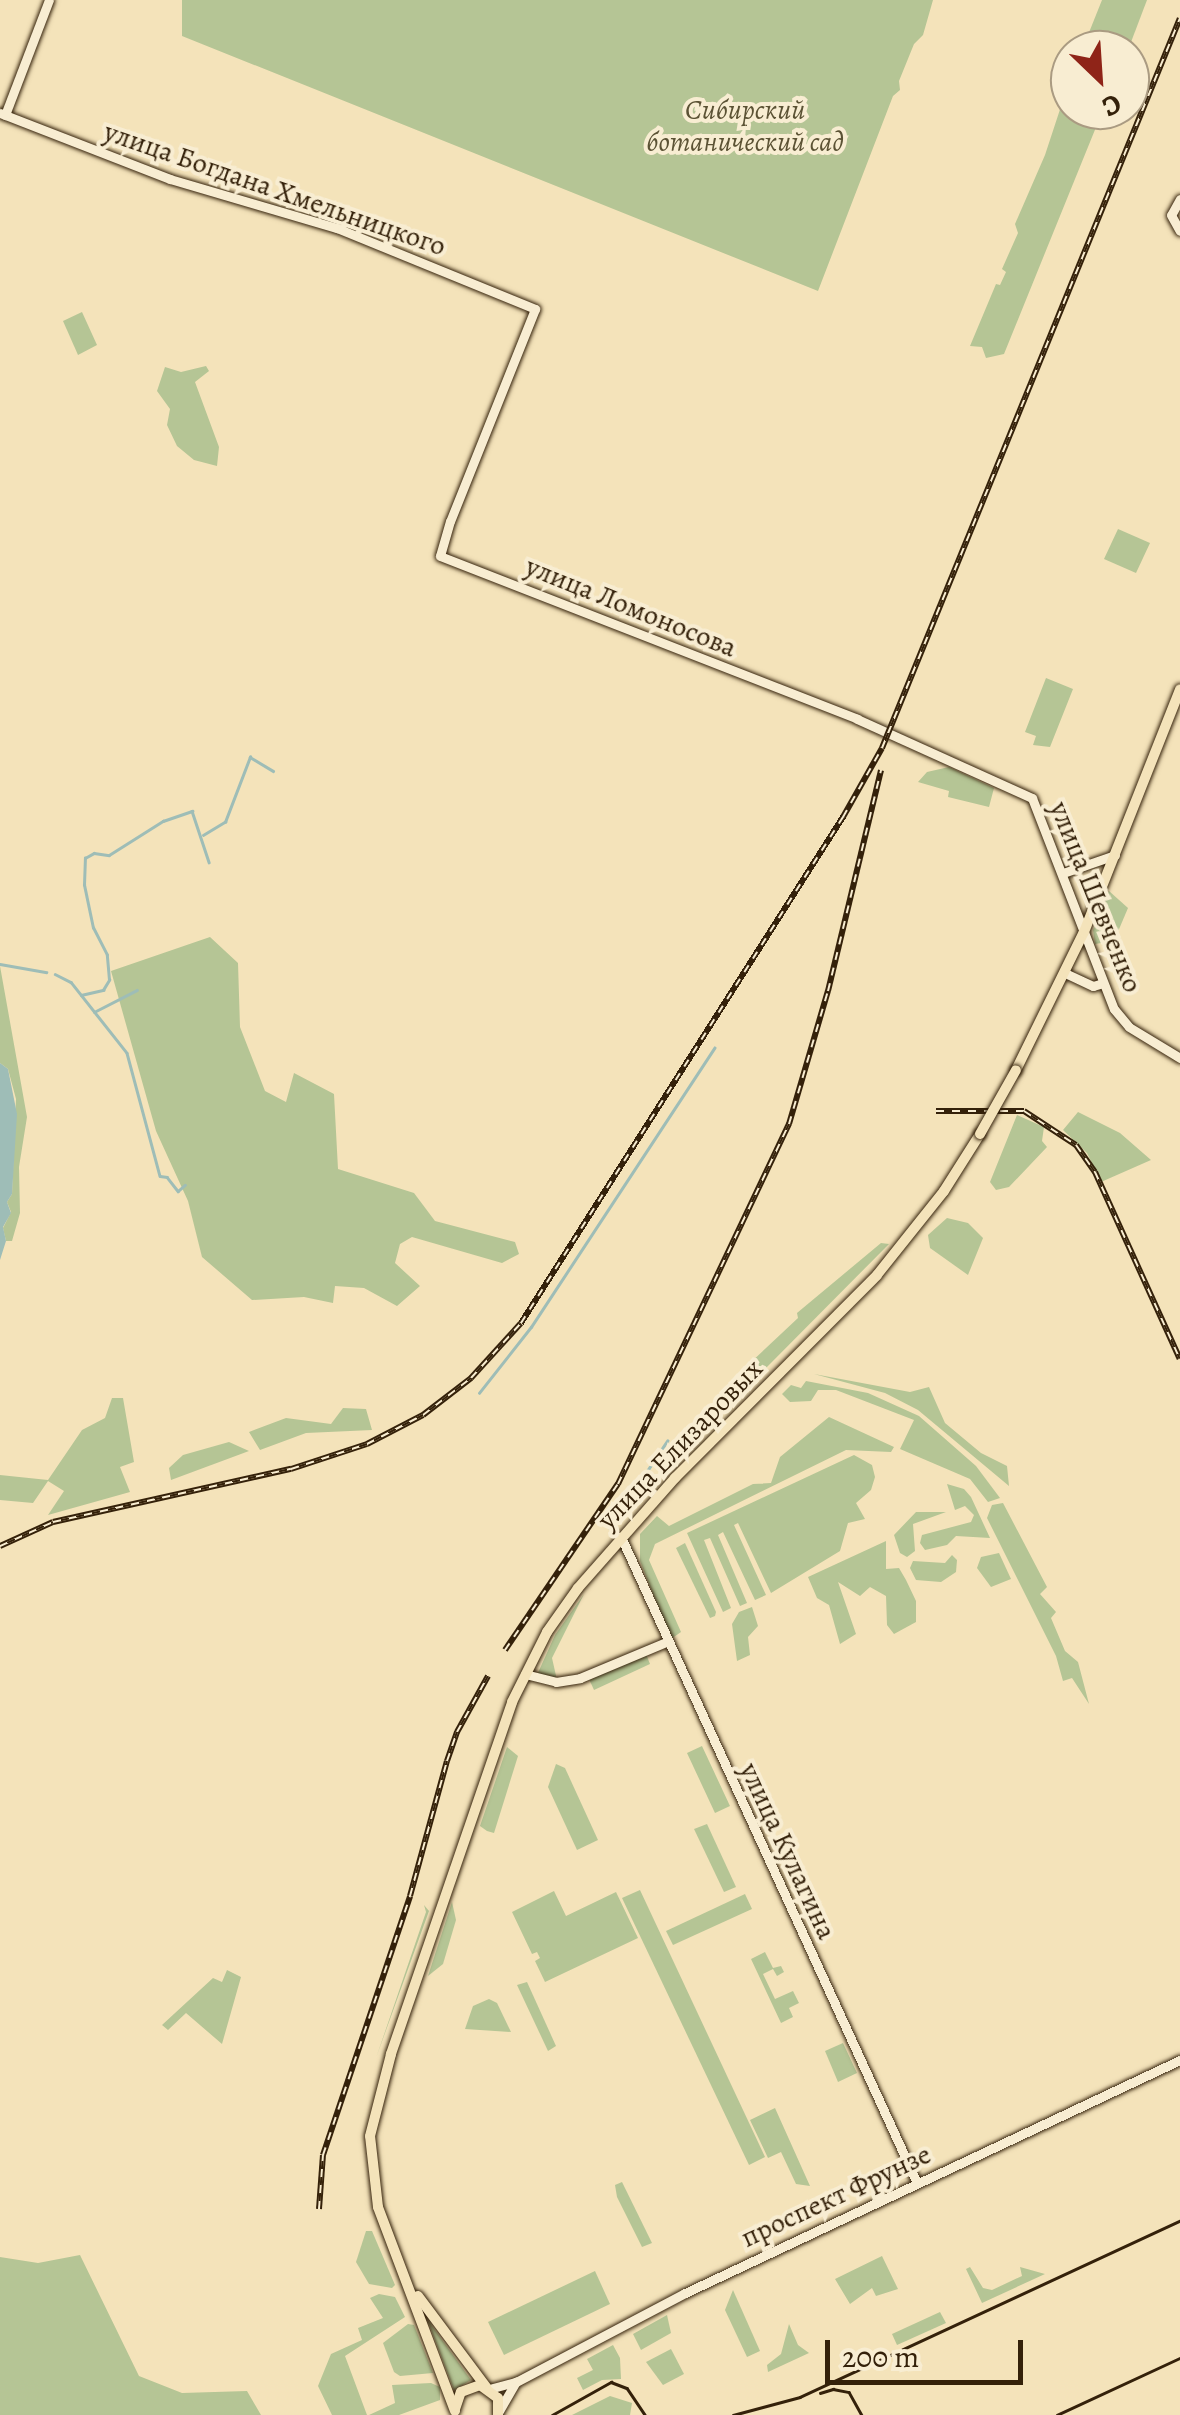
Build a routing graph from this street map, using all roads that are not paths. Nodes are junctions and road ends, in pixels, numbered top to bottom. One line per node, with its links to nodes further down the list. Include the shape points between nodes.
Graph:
1 (49, 0): 2 (street)
2 (3, 114): 5 (street, улица Богдана Хмельницкого, via 170,179 337,228 536,308)
3 (1180, 199): 4 (street, via 1171,215)
4 (1180, 231)
5 (440, 556): 7 (street, улица Ломоносова)
6 (1180, 689): 8 (main road, улица Елизаровых)
7 (907, 740): 9 (street, улица Шевченко, via 1032,798)
8 (1115, 855): 9 (street); 10 (main road, улица Елизаровых)
9 (1063, 873): 10 (street, улица Шевченко)
10 (1084, 932): 11 (main road, улица Елизаровых); 12 (street, улица Шевченко)
11 (1065, 973): 12 (street, via 1093,986); 14 (main road, улица Елизаровых, bridge, via 980,1134 921,1222 877,1276)
12 (1103, 983): 13 (street, улица Шевченко, via 1129,1027)
13 (1180, 1058)
14 (621, 1537): 15 (street, улица Кулагина); 16 (main road, улица Елизаровых, via 578,1588)
15 (666, 1642): 16 (street, via 580,1678 556,1682); 18 (street, улица Кулагина)
16 (525, 1674): 19 (main road, улица Елизаровых, via 372,2124 378,2206)
17 (1180, 2060): 18 (street, проспект Фрунзе)
18 (917, 2183): 20 (street, проспект Фрунзе, via 685,2292)
19 (410, 2286): 21 (main road, улица Елизаровых); 22 (main road, улица Елизаровых)
20 (516, 2382): 21 (street, проспект Фрунзе); 23 (street)
21 (488, 2388): 22 (main road, via 466,2388); 23 (main road, улица Елизаровых, via 498,2398)
22 (455, 2413)
23 (498, 2413)

